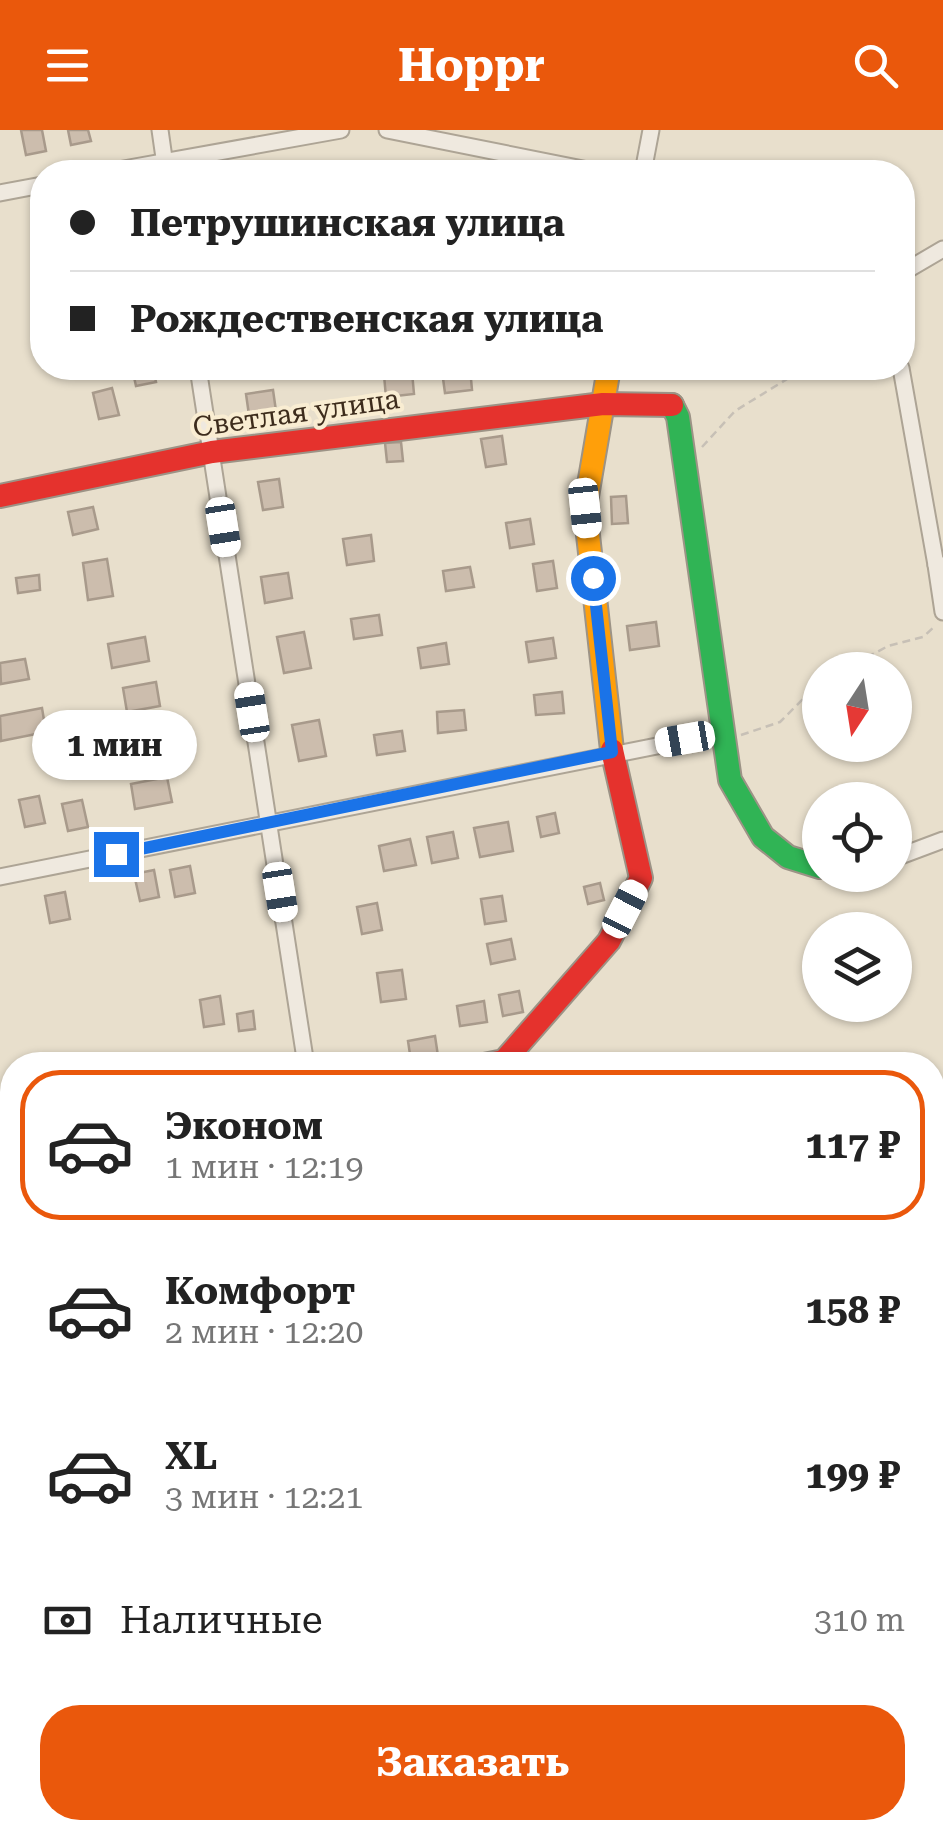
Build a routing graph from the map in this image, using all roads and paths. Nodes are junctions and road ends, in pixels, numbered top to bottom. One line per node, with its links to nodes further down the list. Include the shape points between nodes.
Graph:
1 (160, 130): 5 (street)
2 (341, 130): 6 (street)
3 (387, 130): 7 (street)
4 (651, 130): 8 (street)
5 (164, 160)
6 (198, 160)
7 (538, 160)
8 (646, 160)
9 (30, 188): 10 (street)
10 (0, 194)
11 (943, 250): 12 (street)
12 (915, 266)
13 (200, 380): 18 (street)
14 (608, 380): 17 (street)
15 (785, 380): 19 (path, via 735,411 696,453)
16 (903, 380): 21 (street)
17 (603, 404): 18 (street, Светлая улица); 19 (street, Светлая улица, via 671,402); 26 (street, via 585,508)
18 (212, 452): 20 (street, Светлая улица); 27 (street)
19 (683, 453): 25 (street)
20 (0, 496)
21 (939, 565): 22 (street)
22 (943, 616): 23 (path, via 922,637)
23 (877, 652)
24 (802, 700): 25 (path, via 780,722 737,736)
25 (722, 733): 26 (street); 30 (street, via 742,811 760,838)
26 (612, 752): 27 (street); 33 (street, via 641,878 610,940)
27 (270, 824): 31 (street); 32 (street)
28 (943, 840): 29 (street)
29 (912, 852)
30 (802, 862)
31 (0, 877)
32 (304, 1052)
33 (512, 1052)

